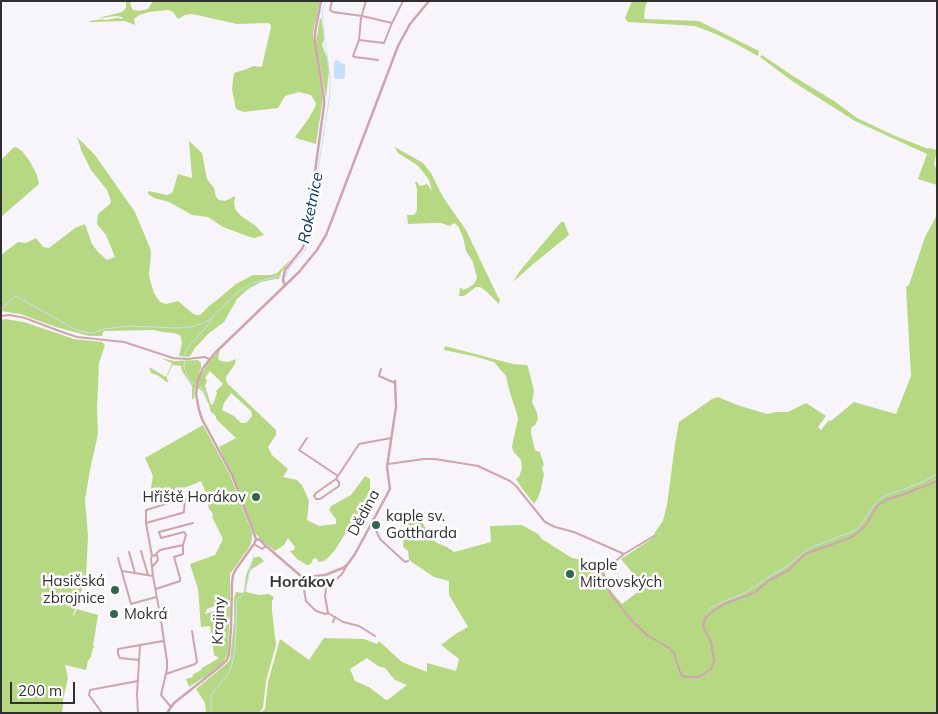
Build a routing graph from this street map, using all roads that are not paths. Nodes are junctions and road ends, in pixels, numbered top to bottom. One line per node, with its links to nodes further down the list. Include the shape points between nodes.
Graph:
1 (321, 1): 10 (street, via 315,42 324,105 306,236 302,249 288,266)
2 (332, 1): 6 (street, via 331,11)
3 (366, 1): 6 (street)
4 (403, 1): 7 (street)
5 (429, 1): 10 (street, via 410,24 398,46 323,240)
6 (362, 16): 7 (street); 8 (street)
7 (392, 23): 8 (street, via 384,43)
8 (359, 40): 9 (street, via 353,56)
9 (378, 60)
10 (285, 286): 12 (street)
11 (1, 316): 12 (street, via 23,317 73,336 124,342 165,356)
12 (209, 359): 29 (street, via 196,385 196,398 202,419 232,475)
13 (381, 369): 14 (street)
14 (379, 376): 15 (street); 16 (street)
15 (378, 380)
16 (395, 382): 18 (street, Dědina, via 396,407)
17 (307, 438): 20 (street, via 299,450)
18 (391, 438): 19 (street, Dědina); 20 (street, via 359,444)
19 (388, 464): 26 (street, Dědina, via 390,489); 36 (street, via 435,459 478,466 516,486 545,522)
20 (338, 476): 21 (street)
21 (336, 479): 21 (street, via 316,493 315,498 320,499 339,486)
22 (937, 481): 36 (street, via 885,500 852,537 805,554 789,570 768,580 754,593 712,612 704,626 714,660 710,669 699,676 681,675 674,653 632,621 610,593 602,572)
23 (146, 523): 23 (street, via 184,512 185,498 146,510); 37 (street)
24 (193, 523): 25 (street)
25 (184, 525): 27 (street); 27 (street, via 159,532 161,538)
26 (371, 525): 40 (street, via 380,539); 41 (street, Dědina)
27 (184, 532): 31 (street)
28 (654, 536): 36 (street)
29 (256, 539): 30 (street, Krajiny); 32 (street)
30 (254, 544): 32 (street, via 262,550); 60 (street, Krajiny, via 233,575 227,660)
31 (183, 545): 35 (street); 37 (street, via 160,550)
32 (266, 546): 47 (street)
33 (129, 552): 44 (street)
34 (141, 552): 45 (street)
35 (184, 554): 38 (street); 48 (street, via 174,557 180,581)
36 (624, 554)
37 (154, 555): 42 (street); 42 (street, via 159,559)
38 (187, 556)
39 (118, 558): 43 (street)
40 (408, 562)
41 (347, 565): 47 (street, Dědina, via 325,575); 50 (street, via 326,589)
42 (152, 567): 46 (street)
43 (122, 571): 44 (street); 49 (street, via 131,604)
44 (135, 573): 45 (street)
45 (148, 575): 46 (street)
46 (153, 576): 48 (street)
47 (302, 577): 50 (street, via 306,601 316,611)
48 (156, 589): 49 (street)
49 (157, 596): 55 (street)
50 (328, 613): 51 (street)
51 (335, 617): 52 (street); 54 (street)
52 (333, 622)
53 (192, 631): 58 (street, via 197,662)
54 (375, 636)
55 (164, 641): 56 (street); 58 (street)
56 (140, 645): 57 (street); 57 (street, via 118,649 118,658)
57 (139, 660): 59 (street)
58 (166, 674): 60 (street, via 161,695)
59 (138, 681): 61 (street, via 90,690 89,695); 64 (street)
60 (171, 706): 65 (street, Krajiny)
61 (100, 708): 62 (street); 63 (street)
62 (98, 713)
63 (102, 713)
64 (138, 713)
65 (167, 713)

